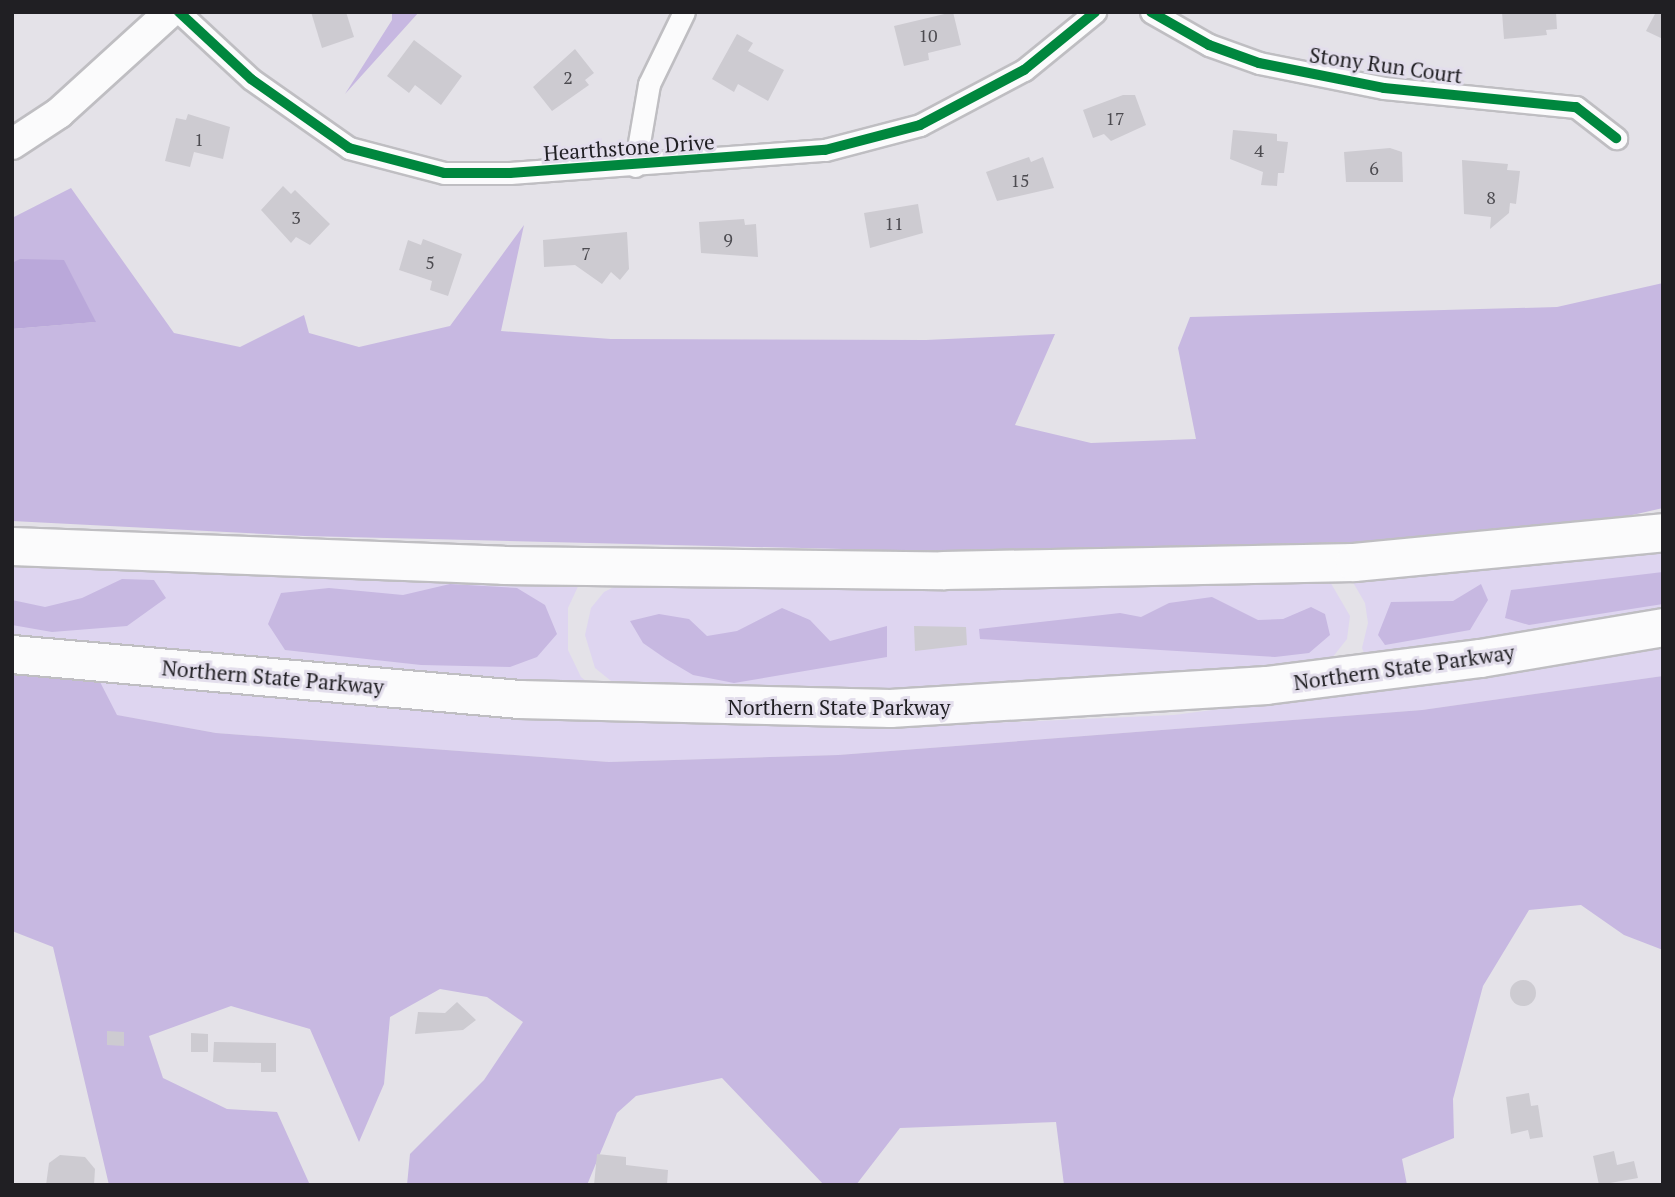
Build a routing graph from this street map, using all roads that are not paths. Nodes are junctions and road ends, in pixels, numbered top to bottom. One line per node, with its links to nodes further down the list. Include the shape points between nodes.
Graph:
1 (170, 12): 7 (main road, via 59,113)
2 (179, 12): 8 (street, Hearthstone Drive, via 309,125 349,148 393,163 457,173)
3 (684, 12): 8 (street, via 649,84)
4 (1095, 12): 8 (street, Hearthstone Drive, via 1024,71 920,125 825,150)
5 (1151, 12): 6 (street, Stony Run Court, via 1209,45 1259,63 1384,88 1576,107)
6 (1616, 138)
7 (12, 144)
8 (635, 166)
9 (1663, 532): 10 (highway, via 1354,562 956,570 516,566)
10 (12, 547)
11 (1663, 627): 12 (highway, Northern State Parkway, via 1300,682 1078,701 890,708 519,699)
12 (12, 654)

